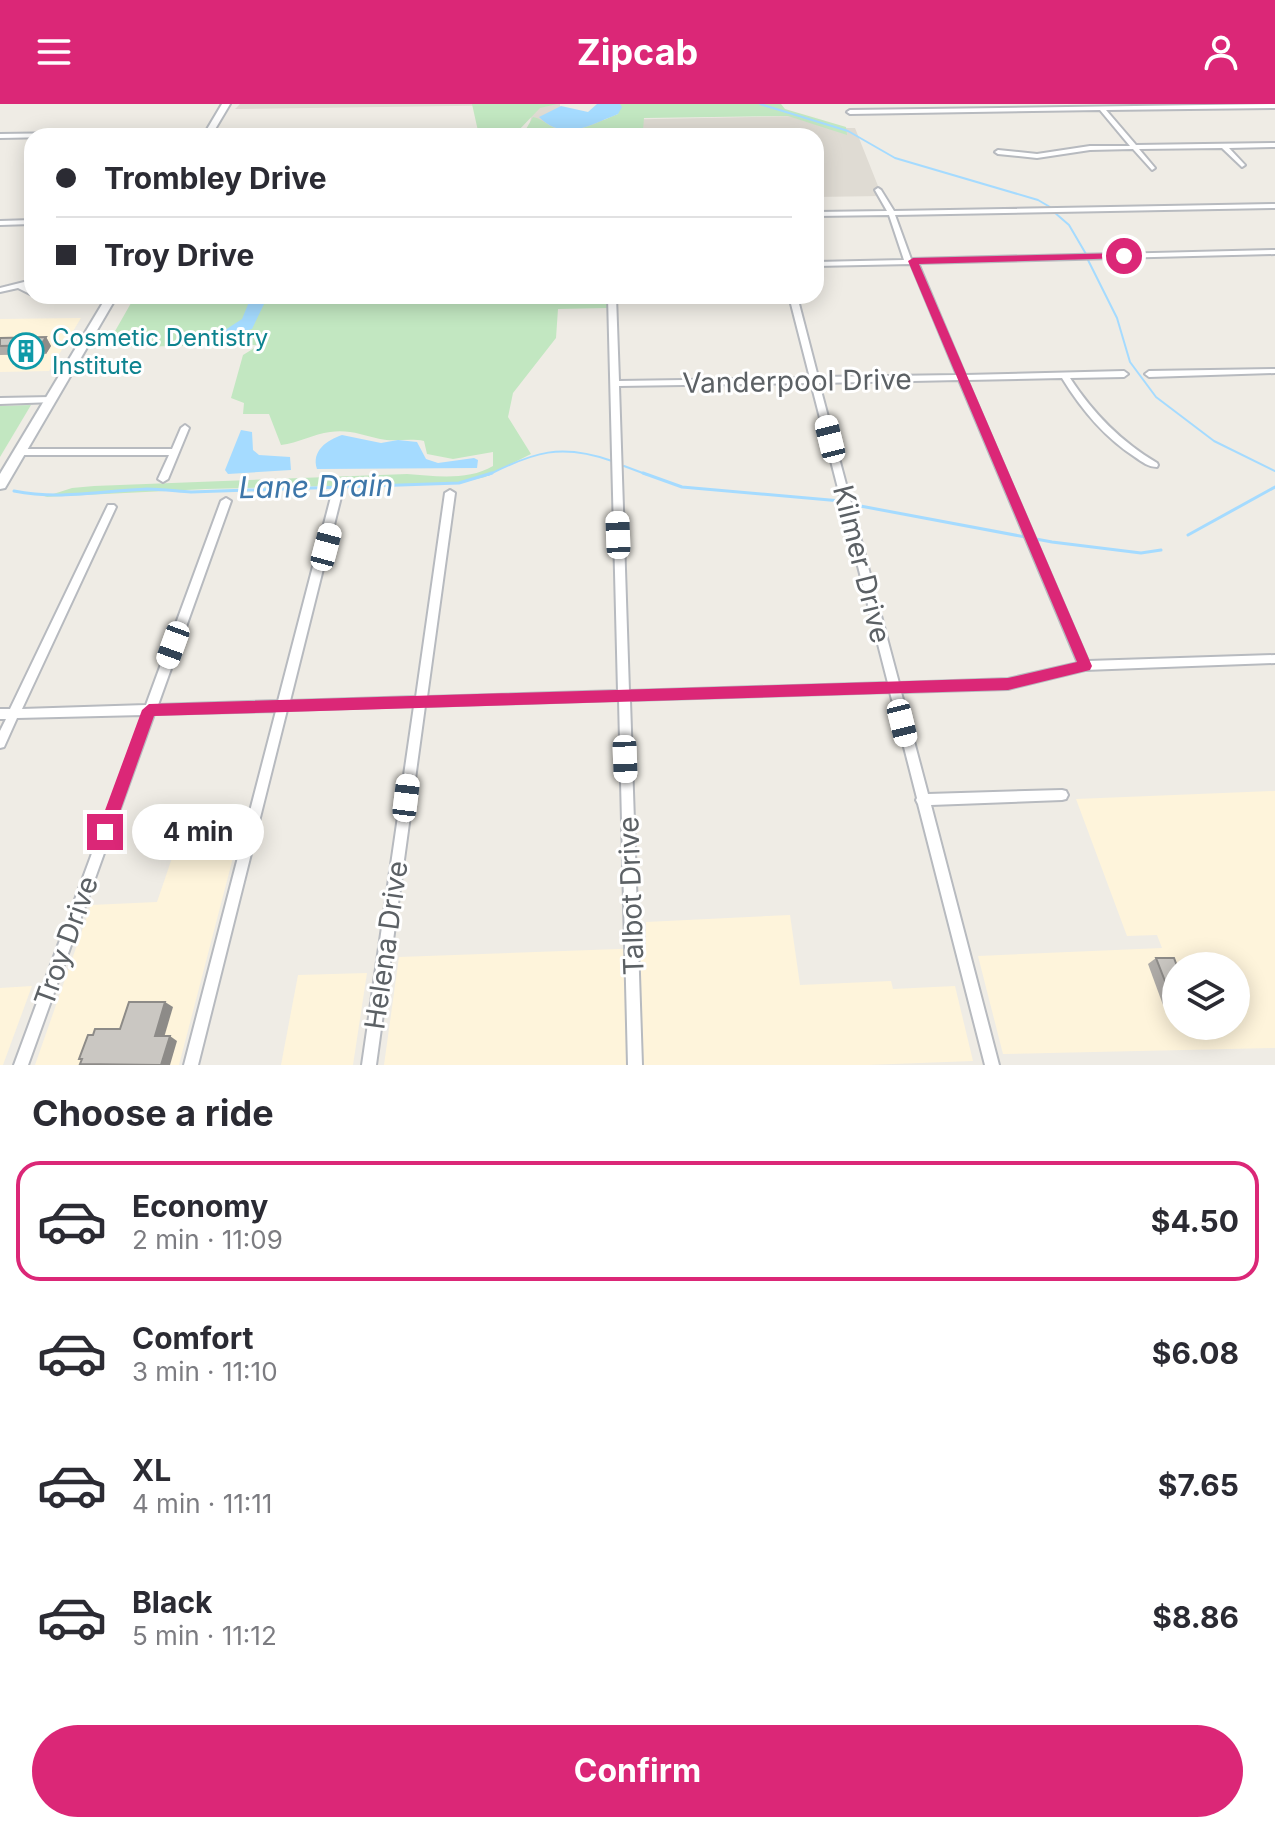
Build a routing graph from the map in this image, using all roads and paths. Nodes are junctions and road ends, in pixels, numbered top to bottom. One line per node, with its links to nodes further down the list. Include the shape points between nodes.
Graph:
1 (226, 104): 8 (main road)
2 (908, 104): 6 (street)
3 (1086, 106): 5 (street); 6 (street)
4 (1275, 106): 5 (street)
5 (1102, 109): 13 (street)
6 (911, 111): 7 (street)
7 (850, 112)
8 (212, 128)
9 (0, 136): 10 (street)
10 (24, 136)
11 (1223, 145): 12 (street); 13 (street); 15 (street)
12 (1275, 145)
13 (1134, 147): 14 (street, via 1037,156); 16 (street)
14 (998, 152)
15 (1242, 165)
16 (1152, 168)
17 (878, 190): 19 (street)
18 (1275, 206): 19 (street)
19 (891, 212): 20 (street); 24 (street)
20 (824, 214)
21 (24, 222): 22 (street)
22 (0, 223)
23 (1275, 252): 24 (street)
24 (910, 261): 25 (street); 37 (street)
25 (824, 264)
26 (24, 285): 27 (street)
27 (21, 286): 28 (street); 29 (street)
28 (24, 288)
29 (0, 290)
30 (107, 304): 40 (main road)
31 (612, 304): 39 (street, Talbot Drive)
32 (795, 304): 38 (street, Kilmer Drive)
33 (1275, 371): 35 (street)
34 (1124, 374): 36 (street, Vanderpool Drive)
35 (1149, 374)
36 (1064, 375): 37 (street, Vanderpool Drive); 45 (street, via 1099,425)
37 (962, 377): 38 (street, Vanderpool Drive); 53 (street)
38 (815, 379): 39 (street, Vanderpool Drive); 54 (street, Kilmer Drive)
39 (614, 384): 55 (street, Talbot Drive)
40 (51, 400): 41 (street); 43 (main road)
41 (0, 401)
42 (185, 428): 44 (street)
43 (20, 452): 44 (street); 47 (main road)
44 (175, 452): 46 (street)
45 (1154, 465)
46 (163, 479)
47 (0, 485)
48 (450, 493): 56 (street, Helena Drive)
49 (336, 497): 57 (street)
50 (226, 501): 58 (street, Troy Drive)
51 (111, 507): 60 (street)
52 (1275, 659): 53 (street)
53 (1085, 666): 54 (street, via 1023,683)
54 (893, 687): 55 (street); 63 (street, Kilmer Drive)
55 (623, 695): 56 (street); 67 (street, Talbot Drive)
56 (419, 701): 57 (street); 66 (street, Helena Drive)
57 (284, 705): 58 (street); 65 (street)
58 (149, 710): 60 (street); 64 (street, Troy Drive)
59 (0, 714): 60 (street)
60 (14, 714): 61 (street)
61 (0, 743)
62 (1062, 795): 63 (street)
63 (922, 800): 68 (street, Kilmer Drive)
64 (21, 1065)
65 (191, 1065)
66 (369, 1065)
67 (635, 1065)
68 (992, 1065)

